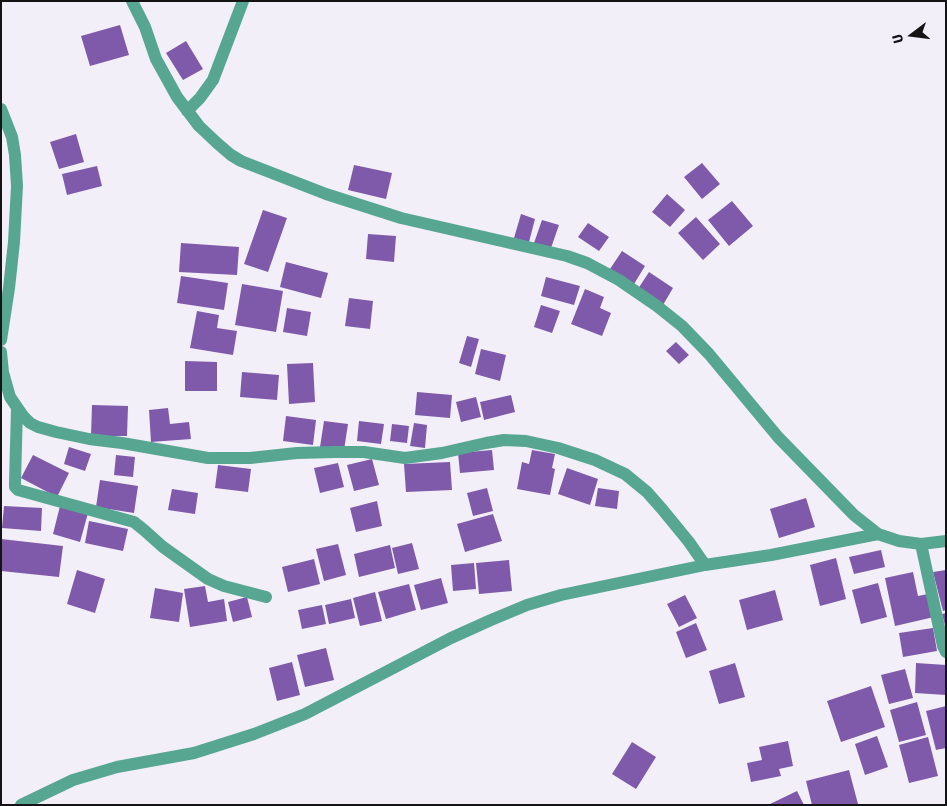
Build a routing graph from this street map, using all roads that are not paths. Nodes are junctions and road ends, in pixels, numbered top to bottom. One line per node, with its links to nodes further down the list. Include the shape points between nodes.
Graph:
1 (132, 1): 4 (street, via 156,58)
2 (243, 1): 4 (street, via 213,80)
3 (1, 109): 5 (street, via 12,137 17,186 14,242)
4 (187, 111): 8 (street, via 217,143 241,161 326,194 401,218 567,256 619,280 682,326 778,437 854,515)
5 (1, 340)
6 (1, 352): 7 (street, via 10,397)
7 (17, 408): 11 (street, via 30,423 56,432 208,458 364,452 405,458 504,440 558,448 625,474 647,492); 12 (street, via 15,487 18,490 134,522 208,579)
8 (878, 534): 10 (street); 11 (street)
9 (946, 541): 10 (street)
10 (921, 544): 13 (street)
11 (705, 566): 14 (street, via 527,605 452,638 305,714 194,753 117,767 72,780)
12 (266, 597)
13 (946, 652)
14 (21, 805)

